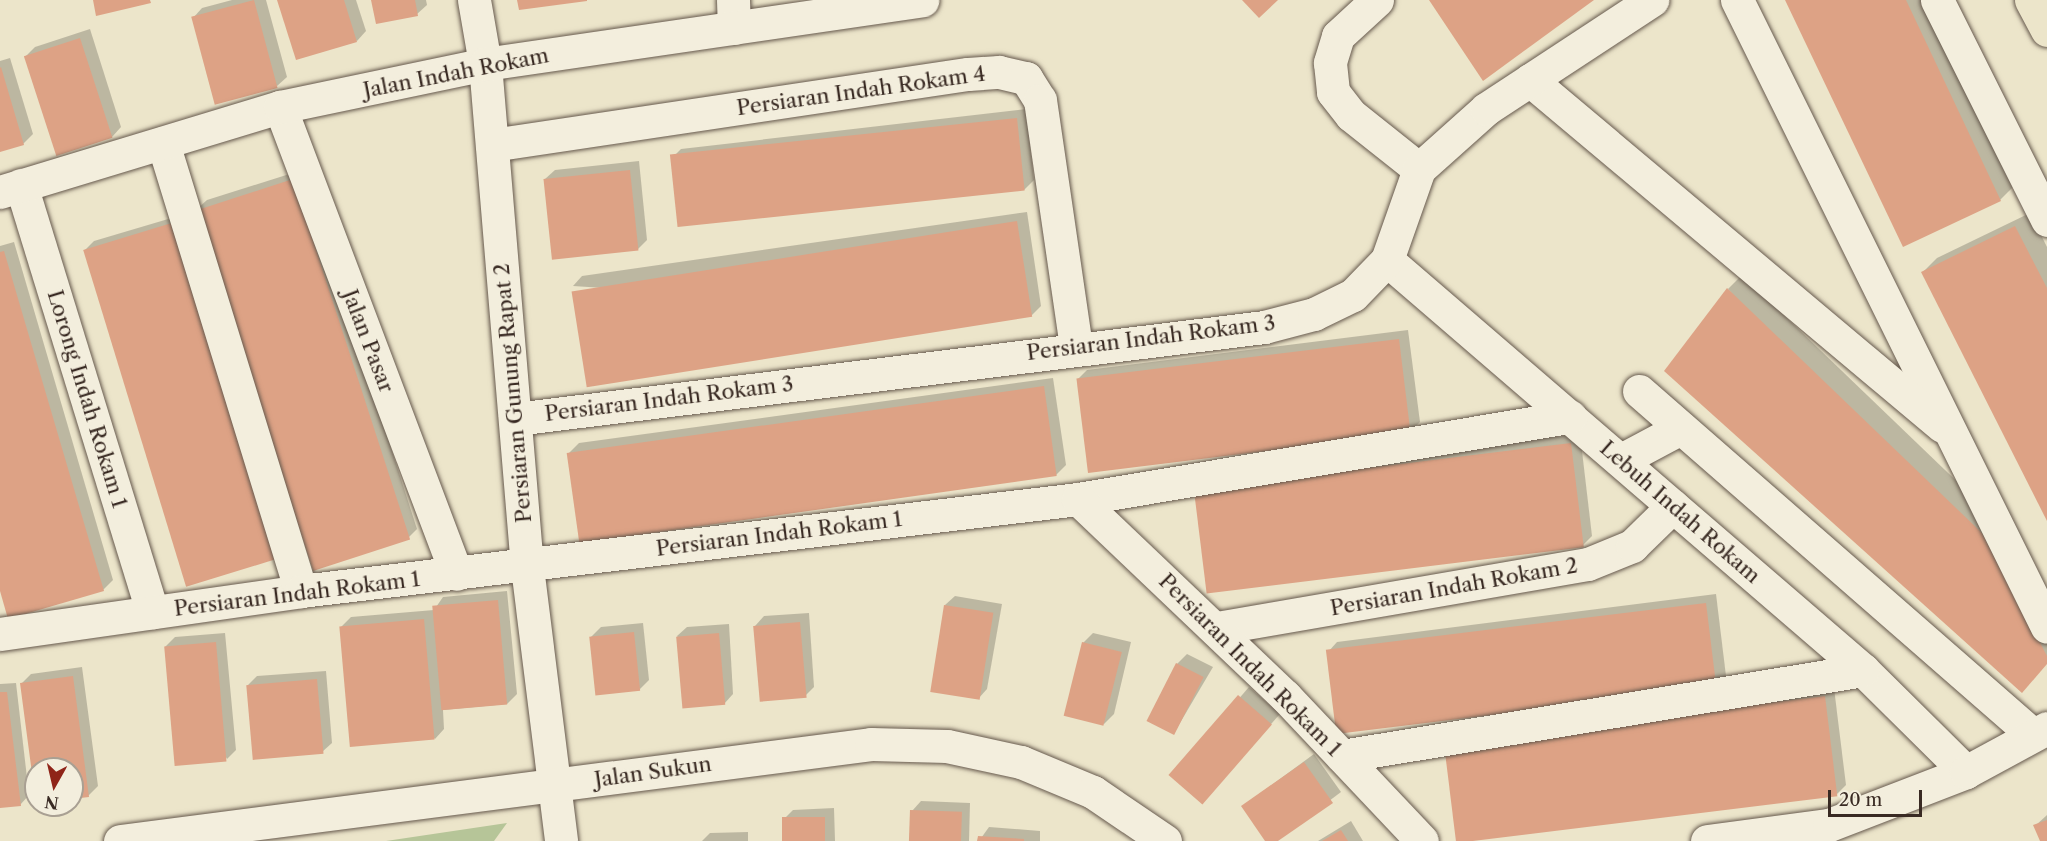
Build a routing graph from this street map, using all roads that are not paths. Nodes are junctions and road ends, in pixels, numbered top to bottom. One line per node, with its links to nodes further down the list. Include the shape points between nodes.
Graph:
1 (474, 0): 10 (street, Persiaran Gunung Rapat 2)
2 (922, 0): 8 (street, Jalan Indah Rokam)
3 (1377, 0): 15 (street, via 1338,36 1330,63 1333,92 1352,116)
4 (1652, 0): 11 (street, Persiaran Indah Rokam 3)
5 (1737, 0): 24 (street)
6 (1937, 0): 17 (street)
7 (2031, 0): 9 (highway)
8 (733, 14): 10 (street, Jalan Indah Rokam)
9 (2047, 30)
10 (485, 64): 12 (street, Jalan Indah Rokam); 14 (street, Persiaran Gunung Rapat 2)
11 (1530, 80): 15 (street, Persiaran Indah Rokam 3, via 1486,109); 24 (street)
12 (280, 107): 13 (street, Jalan Indah Rokam); 29 (street, Jalan Pasar)
13 (163, 142): 16 (street, Jalan Indah Rokam); 30 (street)
14 (492, 145): 19 (street, Persiaran Indah Rokam 4, via 968,74 999,72 1026,78 1040,100); 22 (street, Persiaran Gunung Rapat 2)
15 (1419, 169): 18 (street, Persiaran Indah Rokam 3)
16 (10, 188): 31 (street, Lorong Indah Rokam 1)
17 (2047, 220)
18 (1387, 260): 19 (street, Persiaran Indah Rokam 3, via 1353,295 1314,314 1264,327); 21 (street, Lebuh Indah Rokam)
19 (1076, 348): 22 (street, Persiaran Indah Rokam 3)
20 (1640, 391): 23 (street)
21 (1570, 417): 25 (street, Lebuh Indah Rokam); 26 (street)
22 (515, 419): 28 (street, Persiaran Gunung Rapat 2)
23 (1681, 428): 25 (street); 36 (street)
24 (1952, 434): 32 (street)
25 (1621, 460): 27 (street, Lebuh Indah Rokam)
26 (1078, 499): 28 (street, Persiaran Indah Rokam 1); 33 (street, Persiaran Indah Rokam 1)
27 (1673, 506): 33 (street, Persiaran Indah Rokam 2, via 1632,546 1588,564); 35 (street, Lebuh Indah Rokam)
28 (527, 567): 29 (street, Persiaran Indah Rokam 1); 39 (street, Persiaran Gunung Rapat 2)
29 (456, 574): 30 (street, Persiaran Indah Rokam 1)
30 (301, 591): 31 (street, Persiaran Indah Rokam 1)
31 (152, 612): 34 (street, Persiaran Indah Rokam 1)
32 (2047, 627)
33 (1217, 628): 37 (street, Persiaran Indah Rokam 1)
34 (0, 634)
35 (1863, 670): 37 (street); 38 (street, Lebuh Indah Rokam)
36 (2040, 732): 38 (street)
37 (1342, 756): 43 (street, Persiaran Indah Rokam 1)
38 (1966, 772): 44 (street, via 1829,825)
39 (557, 786): 40 (street, Jalan Sukun); 41 (street, Persiaran Gunung Rapat 2); 42 (street, Jalan Sukun, via 799,750 871,744 946,747 1021,762 1093,792)
40 (120, 841)
41 (561, 841)
42 (1165, 841)
43 (1422, 841)
44 (1707, 841)

